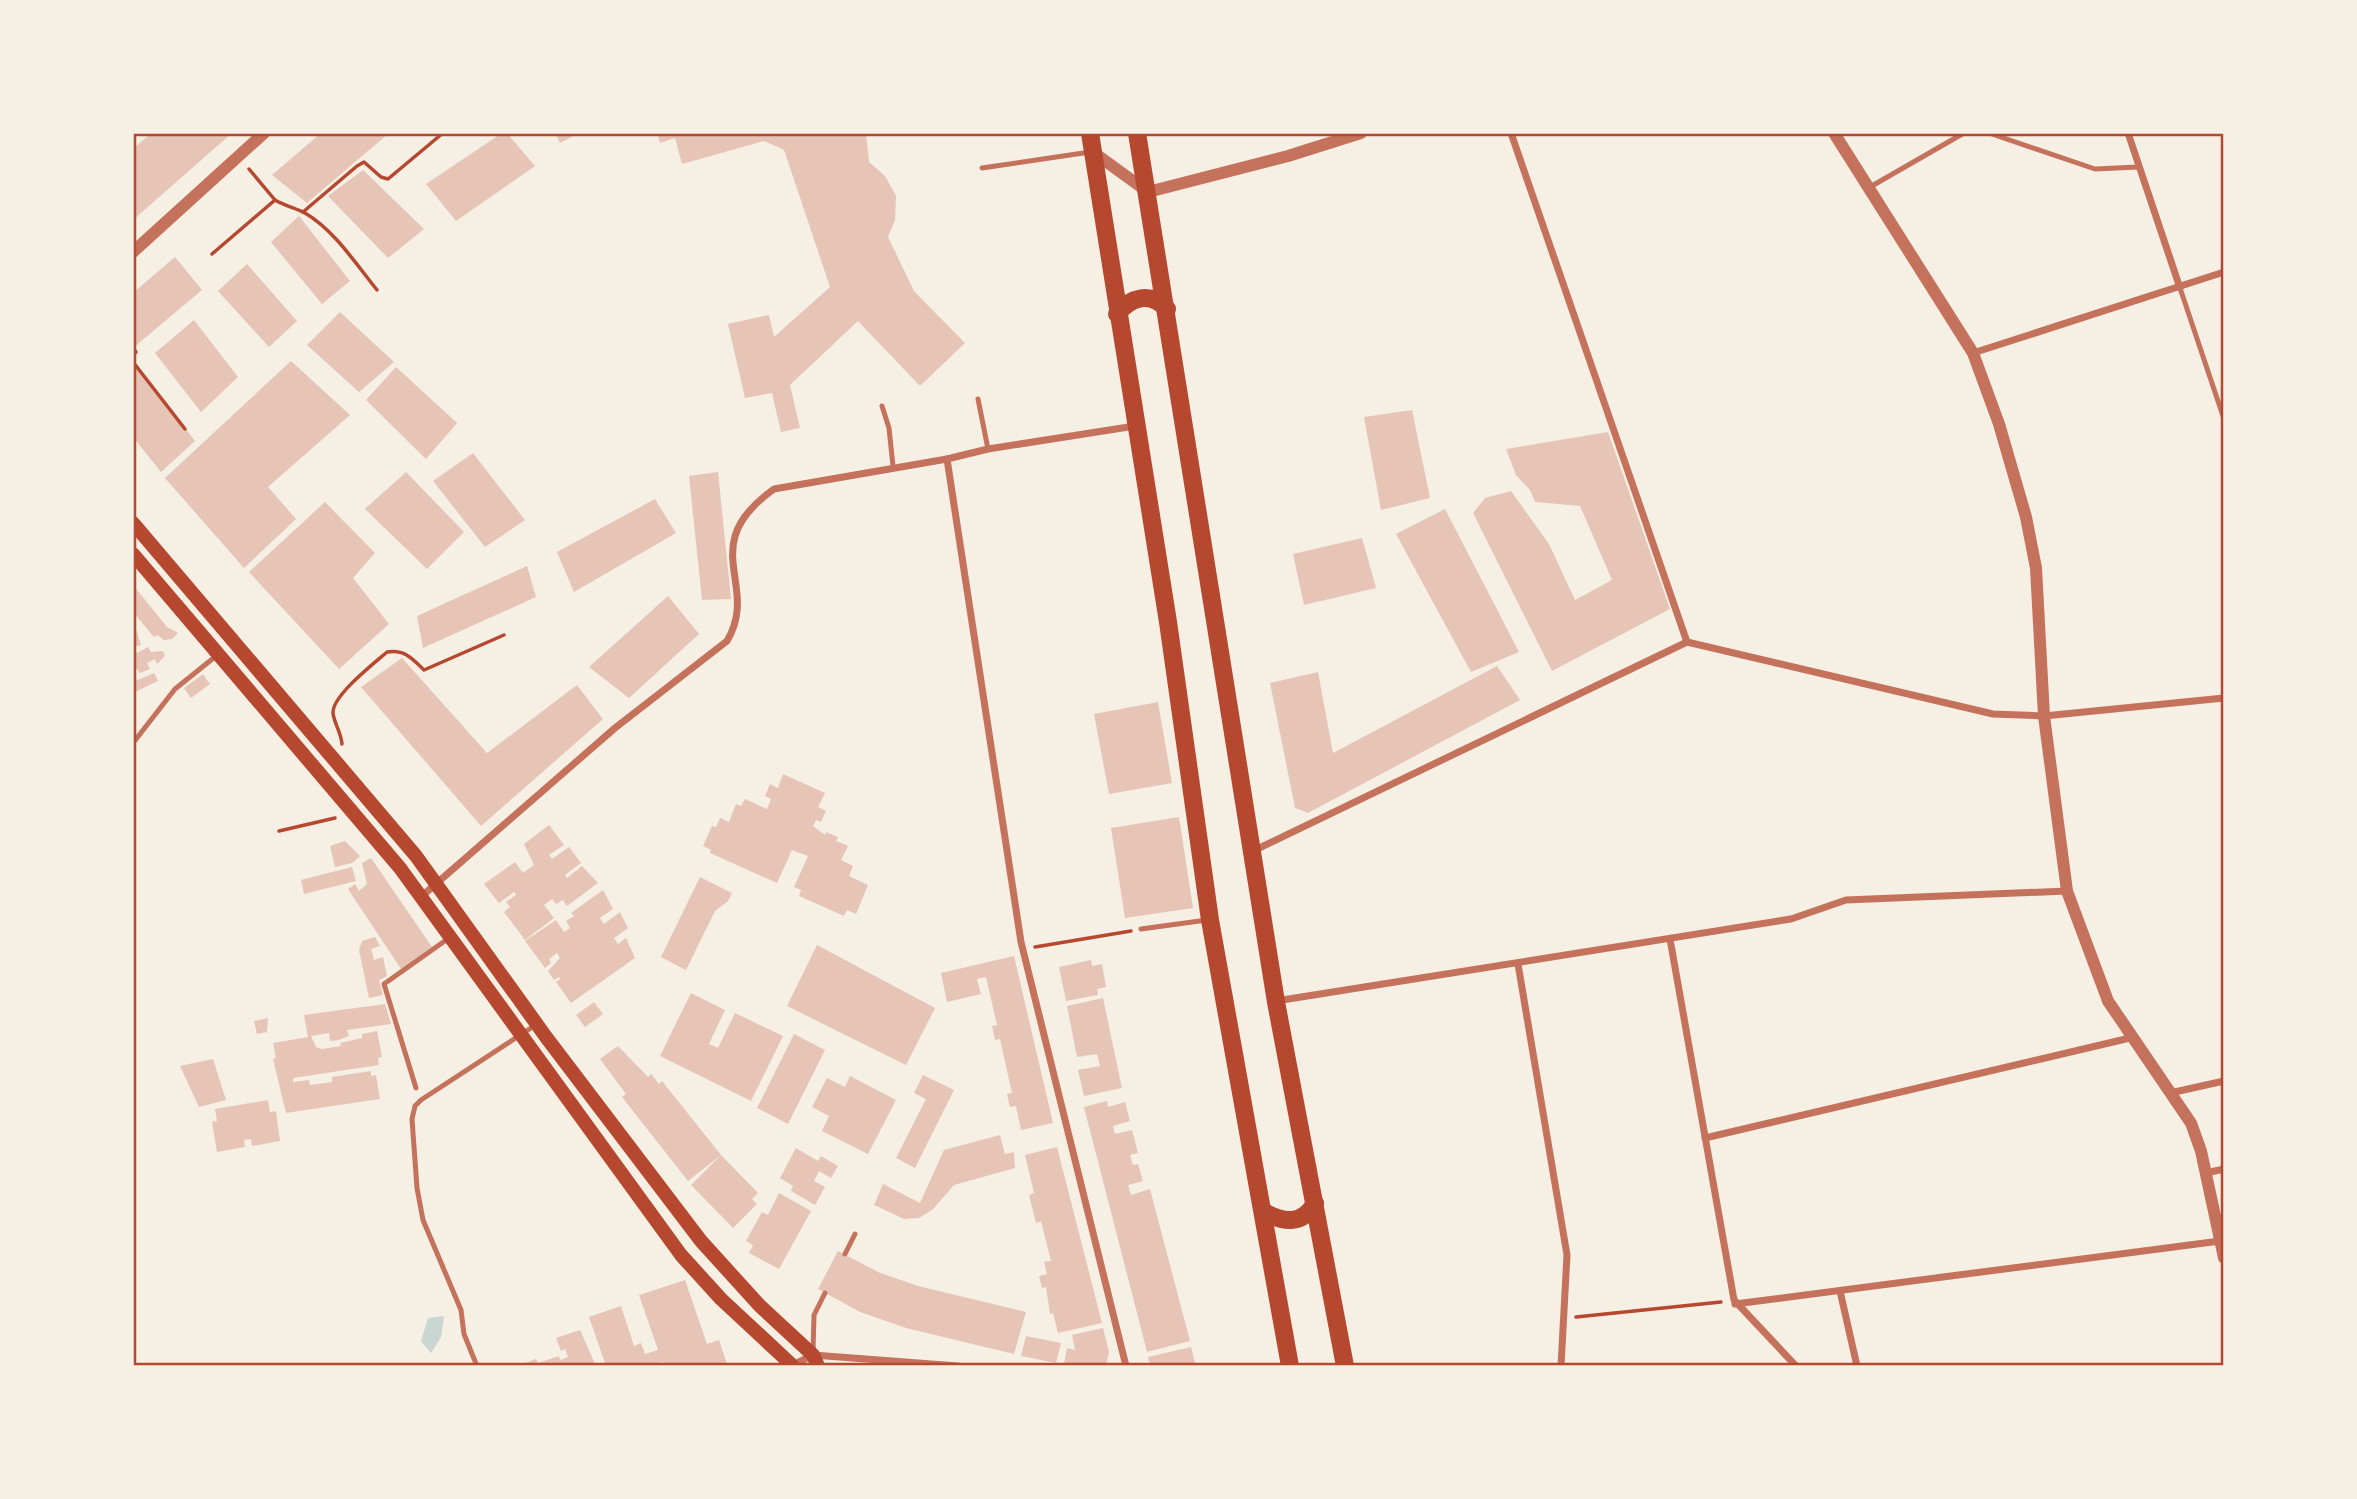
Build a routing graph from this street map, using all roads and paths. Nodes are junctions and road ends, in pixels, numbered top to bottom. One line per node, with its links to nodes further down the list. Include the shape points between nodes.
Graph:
1 (264, 133): 12 (street)
2 (443, 133): 18 (path, via 388,179 364,162)
3 (1090, 133): 11 (main road)
4 (1138, 133): 16 (main road)
5 (1361, 133): 16 (street)
6 (1511, 133): 41 (street)
7 (1834, 133): 15 (street)
8 (1964, 133): 15 (lane)
9 (1989, 133): 13 (lane, via 2095,169)
10 (2128, 133): 13 (street)
11 (1093, 152): 14 (lane); 16 (street); 25 (main road)
12 (238, 157): 17 (path); 19 (street)
13 (2138, 167): 22 (street)
14 (982, 168)
15 (1867, 188): 27 (street)
16 (1148, 192): 24 (main road)
17 (275, 200): 18 (path); 20 (path)
18 (303, 212): 23 (path, via 331,235)
19 (133, 252)
20 (212, 254)
21 (2224, 272): 22 (street)
22 (2180, 288): 27 (street); 32 (lane)
23 (377, 290)
24 (1167, 309): 25 (main road, via 1160,301 1140,297); 49 (main road)
25 (1116, 314): 33 (main road)
26 (133, 348): 28 (path)
27 (1973, 353): 44 (street, via 2026,517 2036,568)
28 (133, 355)
29 (133, 362): 34 (path)
30 (978, 399): 35 (lane)
31 (882, 406): 37 (lane)
32 (2224, 419)
33 (1136, 426): 35 (street); 53 (main road)
34 (185, 429)
35 (988, 449): 36 (street)
36 (947, 459): 37 (street); 57 (street)
37 (892, 466): 50 (street, via 774,489 755,502 737,525 733,542 737,610 727,640 615,727)
38 (133, 523): 46 (main road)
39 (133, 554): 42 (main road)
40 (504, 635): 46 (path, via 424,670 407,654 387,652 335,700 333,714 342,744)
41 (1687, 642): 44 (street, via 1993,714); 49 (street)
42 (219, 654): 45 (lane, via 175,689); 52 (main road)
43 (2224, 698): 44 (street)
44 (2044, 716): 51 (street)
45 (133, 743)
46 (335, 758): 50 (main road)
47 (323, 821): 48 (path)
48 (279, 831)
49 (1252, 851): 59 (main road)
50 (437, 884): 52 (street); 60 (main road)
51 (2067, 891): 56 (street, via 1846,900 1791,919); 62 (street, via 2108,1001)
52 (422, 896): 55 (main road)
53 (1210, 920): 54 (lane); 70 (main road)
54 (1141, 929): 57 (path)
55 (452, 936): 61 (main road); 64 (lane, via 384,984)
56 (1670, 939): 58 (street); 66 (street)
57 (1022, 949): 84 (street)
58 (1518, 964): 59 (street); 78 (street, via 1567,1255)
59 (1276, 1002): 69 (main road)
60 (537, 1024): 61 (lane); 79 (main road, via 701,1241)
61 (521, 1035): 80 (main road, via 681,1255); 82 (lane, via 421,1100 412,1119 423,1220 461,1310 464,1334)
62 (2130, 1038): 65 (street); 66 (street)
63 (2224, 1081): 65 (street)
64 (416, 1088)
65 (2170, 1093): 68 (street, via 2191,1123)
66 (1705, 1138): 77 (street)
67 (2224, 1169): 68 (street)
68 (2206, 1173): 72 (street)
69 (1315, 1203): 70 (main road, via 1303,1218 1293,1221); 86 (main road)
70 (1264, 1212): 85 (main road)
71 (855, 1234): 73 (lane)
72 (2220, 1241): 74 (street); 75 (street)
73 (845, 1254)
74 (2224, 1256)
75 (1840, 1291): 77 (street); 89 (street)
76 (825, 1293): 79 (lane, via 814,1315)
77 (1735, 1302): 78 (path); 88 (street)
78 (1563, 1318): 87 (street)
79 (815, 1360): 80 (street); 81 (street)
80 (793, 1365)
81 (930, 1365): 83 (street)
82 (477, 1366)
83 (958, 1366)
84 (1126, 1366)
85 (1290, 1366)
86 (1345, 1366)
87 (1561, 1366)
88 (1796, 1366)
89 (1857, 1366)

